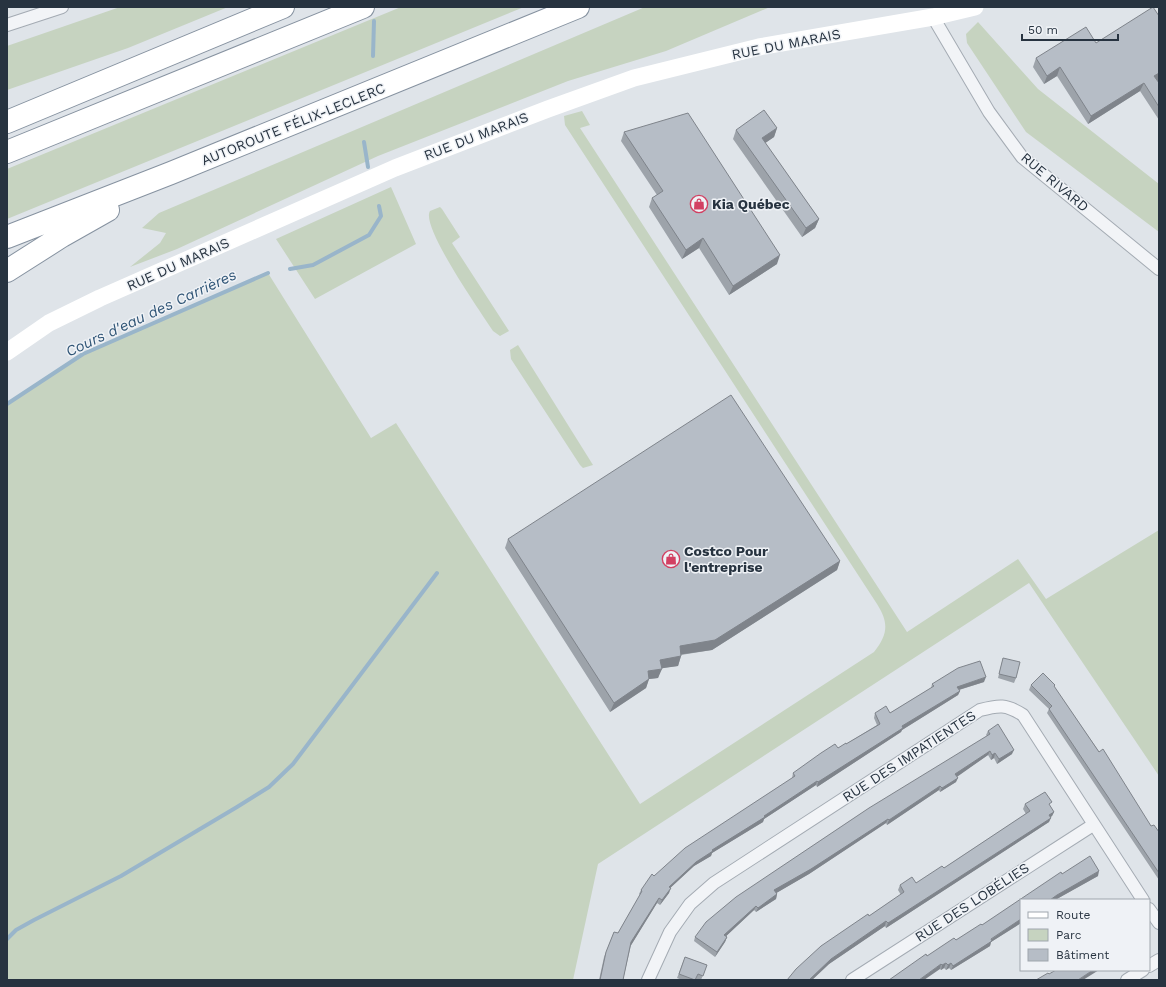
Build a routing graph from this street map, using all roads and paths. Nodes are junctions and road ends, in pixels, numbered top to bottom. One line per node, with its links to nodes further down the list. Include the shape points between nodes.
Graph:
1 (62, 7): 7 (street)
2 (283, 7): 8 (highway)
3 (363, 7): 11 (highway)
4 (578, 7): 12 (highway, AUTOROUTE FÉLIX-LECLERC)
5 (975, 7): 6 (street, RUE DU MARAIS)
6 (933, 17): 14 (street, RUE RIVARD, via 989,112 1022,157); 16 (street, RUE DU MARAIS, via 745,50 634,78 548,108 395,168 100,298 49,323)
7 (7, 25)
8 (94, 86): 9 (highway); 10 (highway)
9 (7, 110)
10 (7, 122)
11 (7, 152)
12 (171, 173): 13 (highway, AUTOROUTE FÉLIX-LECLERC); 15 (highway, via 62,236)
13 (7, 237)
14 (1159, 269)
15 (7, 272)
16 (7, 352)
17 (1092, 825): 18 (street, RUE DES IMPATIENTES); 24 (street, RUE DES IMPATIENTES, via 1023,715 1011,707 996,706 980,710 714,883 690,904 670,932); 25 (street, RUE DES LOBÉLIES)
18 (1142, 899)
19 (1150, 910): 20 (street)
20 (1159, 923)
21 (1159, 960): 22 (street)
22 (1150, 965)
23 (1141, 971): 26 (street)
24 (648, 980)
25 (852, 980)
26 (1127, 980)

